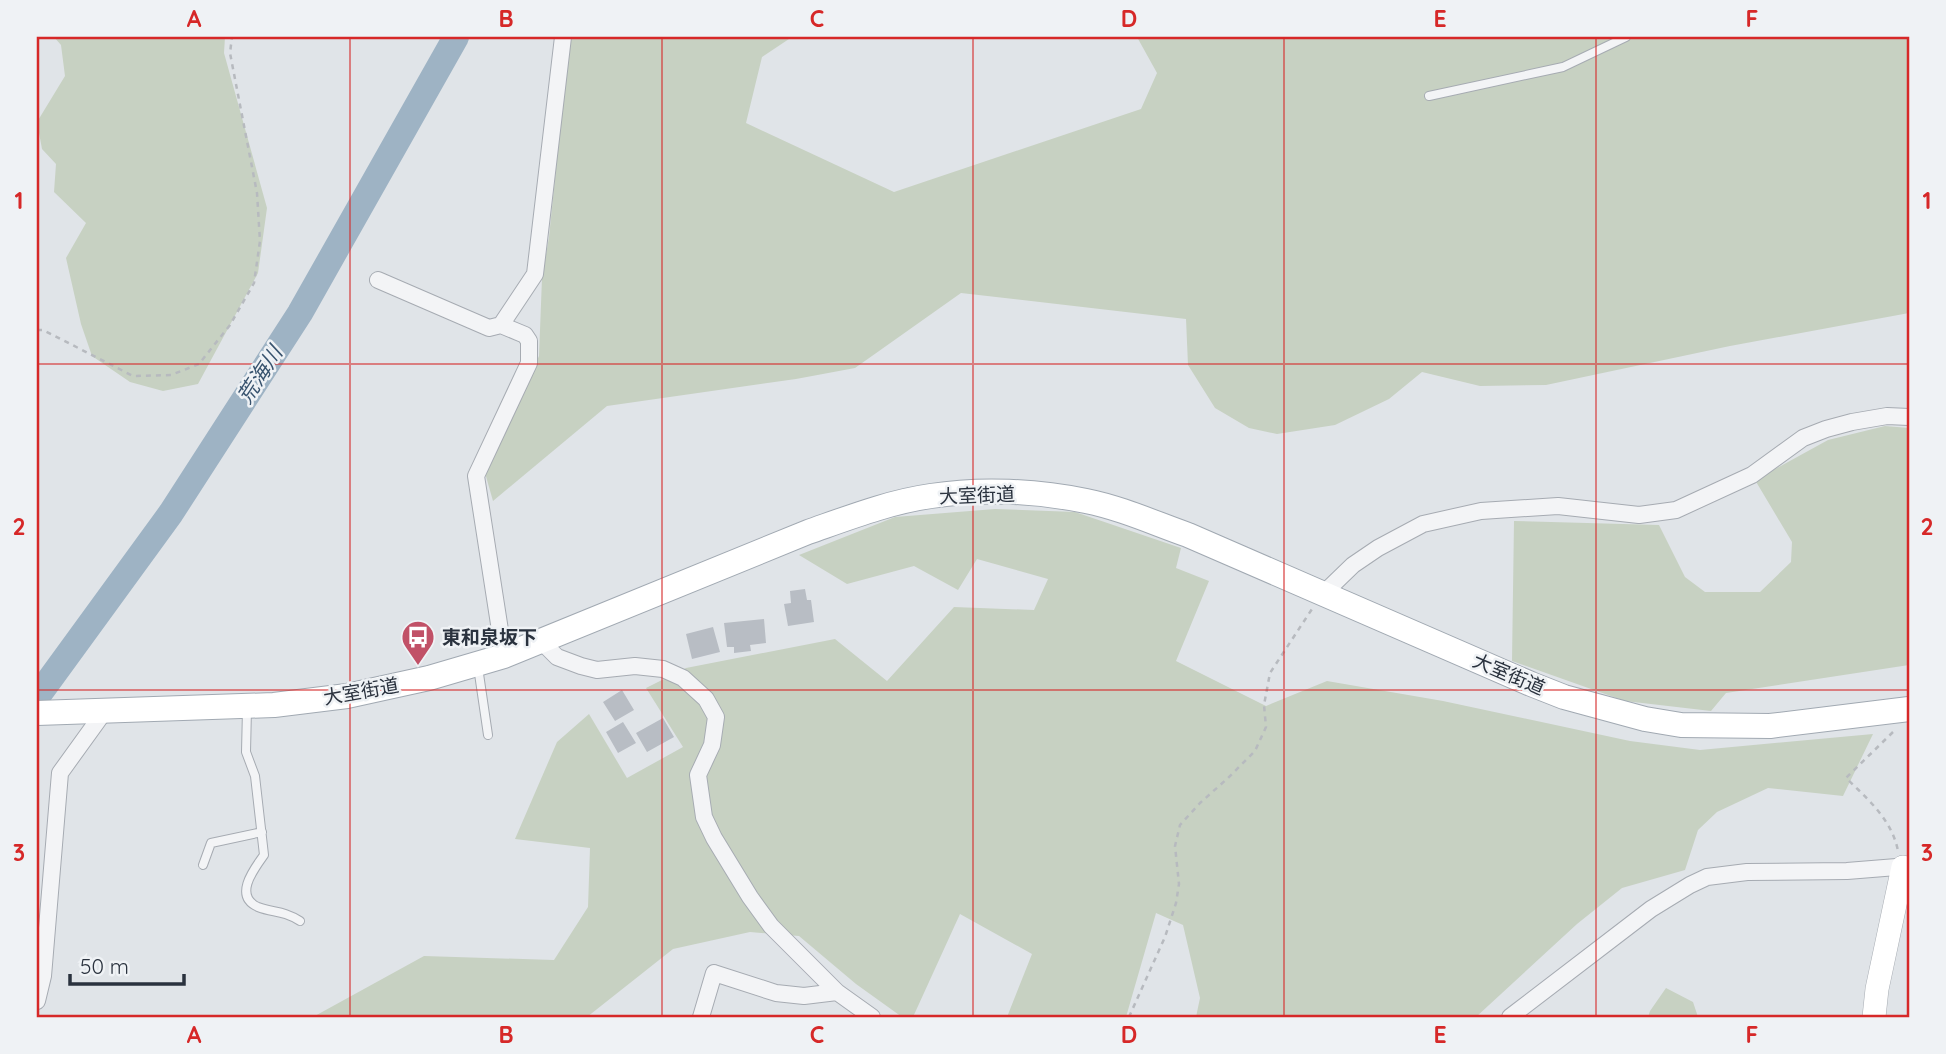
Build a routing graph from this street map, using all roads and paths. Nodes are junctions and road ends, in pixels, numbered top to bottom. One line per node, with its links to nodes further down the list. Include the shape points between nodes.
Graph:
1 (232, 37): 7 (path, via 230,53 257,193 260,241 254,283 230,325 199,364 171,375 133,376)
2 (563, 37): 6 (street, via 535,274)
3 (1626, 37): 4 (lane, via 1563,67)
4 (1429, 96)
5 (378, 279): 6 (street, via 489,328)
6 (501, 325): 11 (street, via 529,341 529,363 476,476)
7 (37, 330)
8 (1909, 417): 9 (street, via 1852,422 1803,438 1752,475 1676,510 1639,515 1558,506 1481,511 1423,524 1353,565)
9 (1322, 594): 10 (main road, 大室街道, via 1188,536 1087,501 975,492 931,496 876,509 808,532); 14 (main road, 大室街道, via 1564,697 1645,719 1681,725 1770,726); 27 (path, via 1270,673 1264,705 1266,727 1255,751 1180,825 1175,846 1176,903)
10 (541, 641): 11 (main road, 大室街道); 23 (street, via 557,657 597,670 663,669 683,678 705,699 716,717 712,746 698,775 704,817 771,926)
11 (504, 656): 12 (main road, 大室街道)
12 (478, 664): 13 (main road, 大室街道, via 347,696); 18 (lane)
13 (247, 706): 15 (main road, 大室街道); 19 (lane, via 246,752 255,776)
14 (1909, 709)
15 (104, 712): 16 (main road, 大室街道); 24 (street, via 60,773 43,976)
16 (37, 713)
17 (1895, 730): 21 (path, via 1846,778 1880,812 1893,834 1898,859)
18 (488, 735)
19 (262, 832): 20 (lane, via 211,843); 22 (lane, via 264,855 249,876 246,893 258,907 288,913)
20 (204, 865)
21 (1906, 867): 28 (street, via 1707,877 1651,909); 29 (street)
22 (300, 921)
23 (837, 992): 25 (street, via 776,993 714,973); 26 (street)
24 (37, 1000)
25 (701, 1017)
26 (872, 1017)
27 (1129, 1017)
28 (1510, 1017)
29 (1874, 1017)

